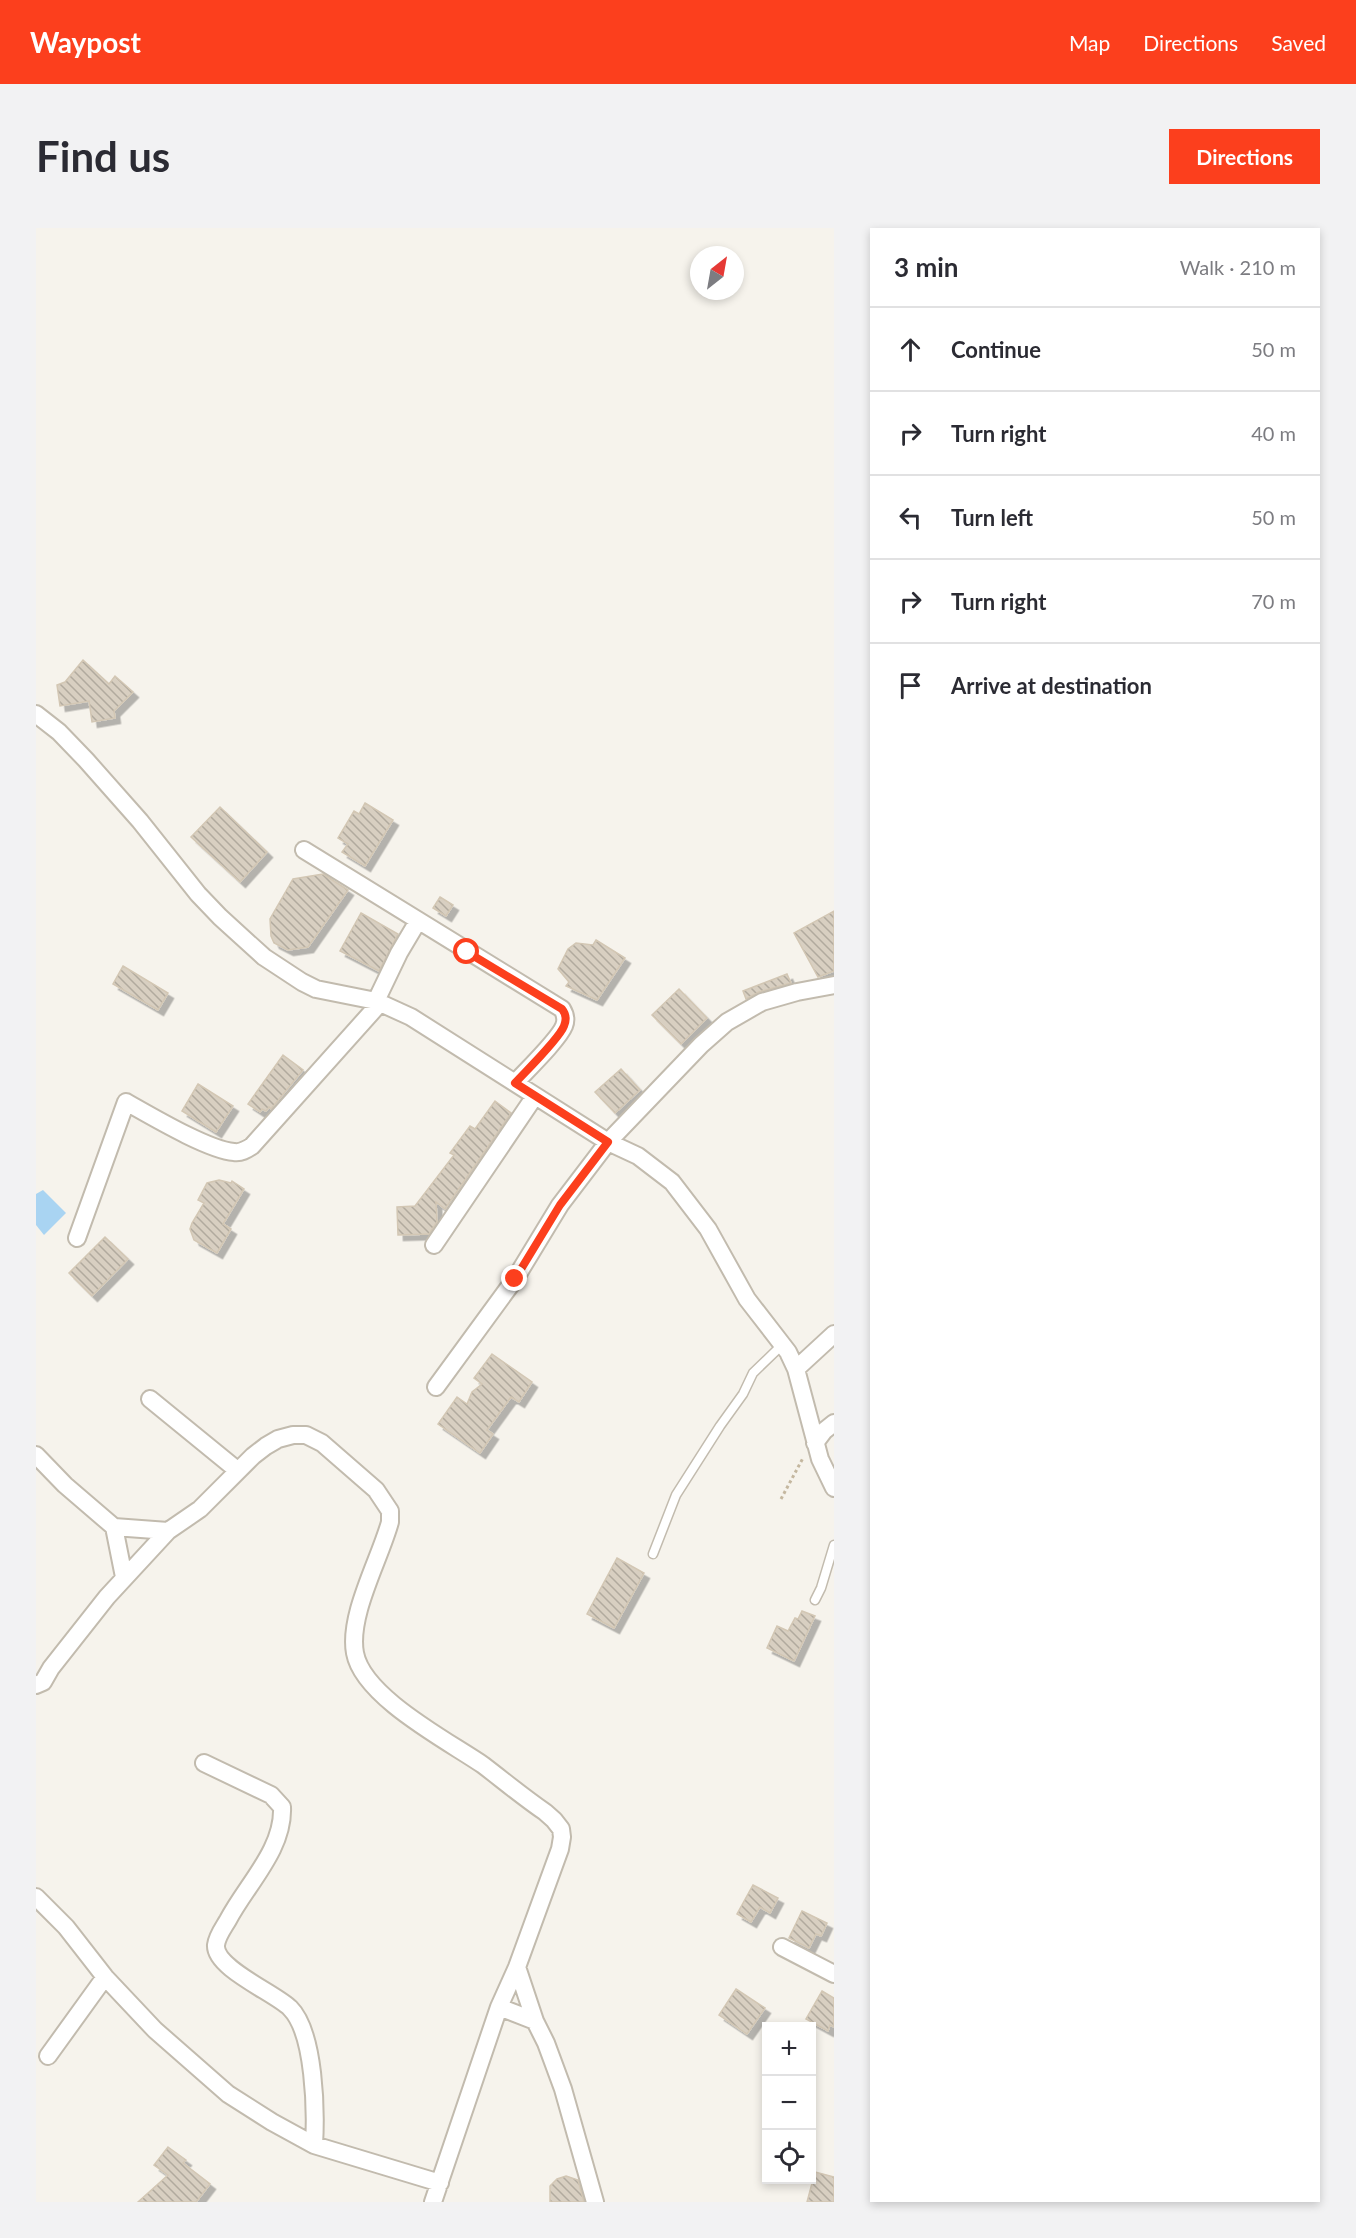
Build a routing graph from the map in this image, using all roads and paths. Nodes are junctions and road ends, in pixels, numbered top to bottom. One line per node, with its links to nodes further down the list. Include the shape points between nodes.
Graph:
1 (36, 714): 5 (street, via 86,760 198,894 264,957 316,989)
2 (304, 850): 3 (street)
3 (418, 921): 5 (street); 6 (street, via 566,1014 561,1031)
4 (834, 985): 8 (street, via 762,1002 727,1022 671,1074)
5 (378, 1002): 6 (street, via 428,1027); 9 (street, via 252,1146 241,1152 196,1138 126,1102)
6 (515, 1083): 7 (street)
7 (535, 1096): 8 (street); 10 (street)
8 (608, 1142): 12 (street, via 638,1156 672,1182 703,1221 747,1299); 14 (street, via 560,1205 515,1279)
9 (77, 1238)
10 (434, 1245)
11 (834, 1334): 13 (street)
12 (782, 1345): 13 (street); 25 (lane, via 753,1373 676,1495)
13 (796, 1369): 17 (street)
14 (436, 1387)
15 (150, 1399): 19 (street)
16 (834, 1423): 17 (street)
17 (815, 1443): 20 (street); 21 (path, via 802,1458)
18 (36, 1455): 22 (street, via 64,1485)
19 (237, 1470): 23 (street, via 200,1509); 32 (street, via 266,1446 293,1435 306,1435 356,1471 390,1511 356,1623 355,1653 361,1669 391,1702 545,1812 561,1830 553,1872)
20 (834, 1488)
21 (781, 1499)
22 (114, 1527): 23 (street); 26 (street)
23 (168, 1531): 26 (street)
24 (834, 1545): 27 (lane)
25 (653, 1554)
26 (124, 1577): 28 (street, via 43,1682)
27 (815, 1600)
28 (36, 1685)
29 (204, 1763): 38 (street, via 271,1795 282,1807 279,1836 235,1906 216,1945 222,1960 233,1970 277,1997 298,2018 314,2093)
30 (36, 1897): 34 (street, via 66,1927)
31 (782, 1947): 33 (street)
32 (517, 1967): 35 (street); 36 (street)
33 (834, 1974)
34 (105, 1977): 37 (street); 38 (street, via 155,2030 228,2094)
35 (499, 2007): 36 (street); 39 (street)
36 (535, 2021): 41 (street, via 563,2089)
37 (48, 2056)
38 (314, 2145): 39 (street)
39 (440, 2183): 40 (street)
40 (433, 2202)
41 (595, 2202)

